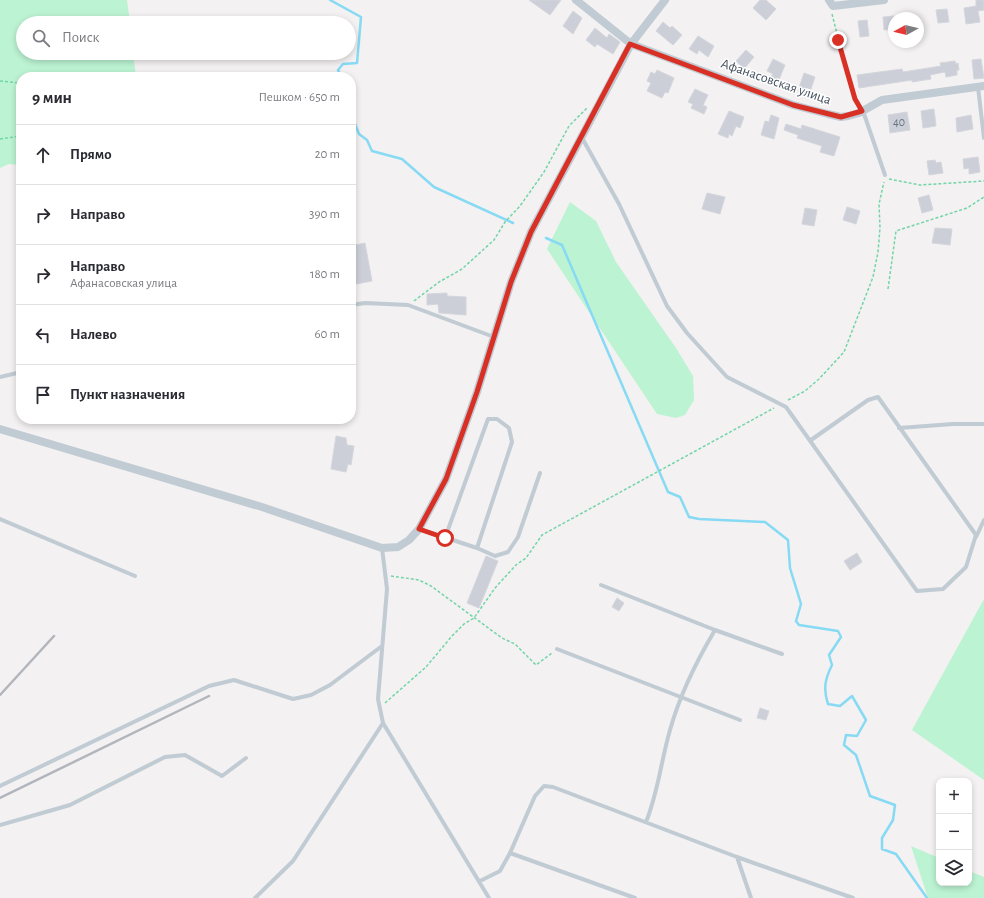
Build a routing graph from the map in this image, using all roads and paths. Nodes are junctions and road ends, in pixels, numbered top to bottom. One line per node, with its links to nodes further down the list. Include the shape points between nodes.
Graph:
1 (576, 0): 5 (street, Афанасовская улица)
2 (665, 0): 5 (street)
3 (884, 0): 4 (street)
4 (831, 3): 10 (path, via 846,69 855,99)
5 (630, 44): 9 (street); 10 (street, Афанасовская улица, via 800,107 841,117)
6 (0, 81): 7 (path)
7 (16, 83)
8 (981, 87): 10 (street, Афанасовская улица, via 882,100); 13 (lane)
9 (597, 107): 11 (street); 20 (path, via 585,109 569,126 544,172 494,240 462,269)
10 (862, 111): 15 (lane)
11 (581, 136): 21 (street, via 531,232 511,282); 24 (lane, via 619,204 667,306 687,333 728,377)
12 (16, 137): 14 (path)
13 (984, 138)
14 (0, 139)
15 (885, 175): 16 (path, via 891,180 920,185); 24 (path, via 879,204 880,228 874,270 844,352 805,391)
16 (984, 181)
17 (984, 197): 18 (path, via 967,208 896,231)
18 (888, 289)
19 (356, 304): 20 (lane)
20 (408, 305): 21 (lane)
21 (494, 337): 32 (street, via 446,479)
22 (16, 373): 23 (lane)
23 (0, 377)
24 (782, 404): 28 (lane, via 792,413); 40 (path, via 542,535 526,558 495,588)
25 (984, 424): 26 (lane)
26 (899, 428): 28 (lane, via 878,397 868,400); 34 (lane, via 976,535)
27 (0, 429): 35 (street, via 262,507)
28 (811, 440): 34 (lane, via 917,590 943,588 966,567)
29 (540, 473): 36 (lane, via 518,537 508,552 496,556)
30 (0, 520): 38 (lane)
31 (984, 520): 34 (lane)
32 (419, 529): 33 (lane); 35 (street, via 398,547)
33 (445, 538): 36 (lane); 36 (lane, via 488,420 497,419 509,428 512,442)
34 (974, 540)
35 (382, 548): 37 (lane)
36 (477, 548)
37 (385, 575): 40 (path, via 418,580 431,586); 42 (lane, via 387,589)
38 (135, 576)
39 (601, 585): 41 (lane)
40 (474, 618): 43 (path, via 515,644 536,665); 46 (path, via 452,636 426,667)
41 (715, 630): 44 (lane); 45 (lane)
42 (382, 646): 46 (lane); 50 (lane, via 330,685 293,700 234,680 209,686)
43 (557, 649): 45 (lane)
44 (782, 654)
45 (680, 698): 47 (lane); 51 (lane)
46 (379, 707): 48 (lane)
47 (740, 720)
48 (383, 723): 55 (lane); 56 (lane, via 293,861)
49 (246, 758): 52 (lane, via 222,776 185,755 165,757 70,805)
50 (0, 786)
51 (646, 822): 53 (lane, via 553,787 544,786 535,796); 54 (lane)
52 (0, 825)
53 (510, 853): 55 (lane, via 500,871); 58 (lane)
54 (737, 857): 59 (lane); 60 (lane)
55 (480, 882): 57 (lane)
56 (255, 898)
57 (489, 898)
58 (635, 898)
59 (751, 898)
60 (853, 898)

